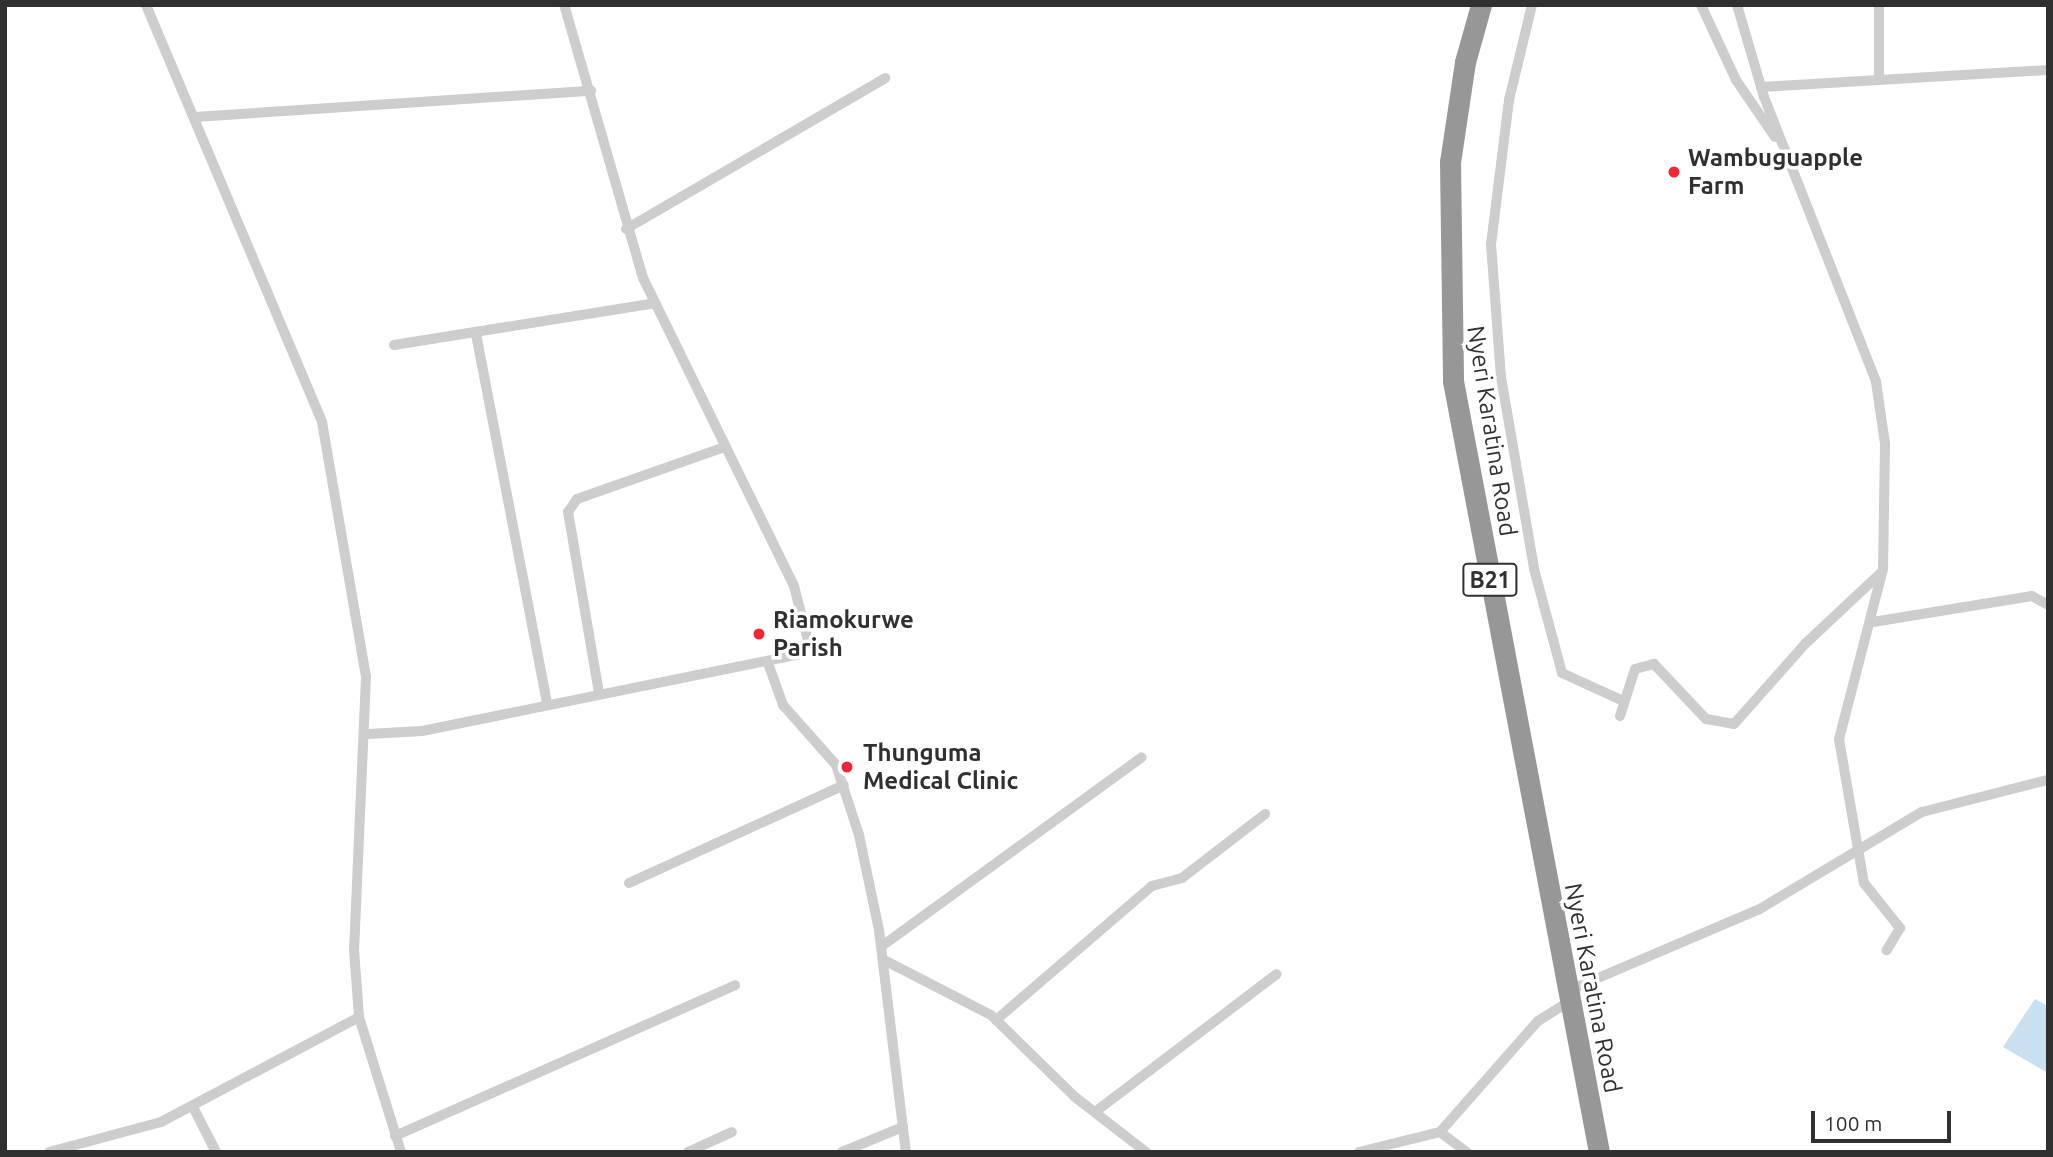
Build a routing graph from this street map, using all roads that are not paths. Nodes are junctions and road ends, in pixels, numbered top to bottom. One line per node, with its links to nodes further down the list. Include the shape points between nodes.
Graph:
1 (146, 5): 13 (street)
2 (564, 5): 12 (street)
3 (1481, 5): 40 (highway, Nyeri Karatina Road / B21, via 1465,62 1450,162 1453,381)
4 (1532, 5): 25 (street, via 1510,100 1491,244 1501,377 1534,569 1562,673)
5 (1702, 5): 14 (street, via 1736,80)
6 (1737, 5): 11 (street)
7 (1878, 5): 10 (street, via 1884,67)
8 (2048, 70): 10 (street)
9 (885, 78): 15 (street)
10 (1879, 80): 11 (street)
11 (1761, 87): 14 (street)
12 (591, 91): 13 (street); 15 (street)
13 (195, 117): 28 (street, via 322,422 344,526)
14 (1786, 154): 20 (street, via 1876,382 1885,444)
15 (626, 229): 16 (street)
16 (655, 303): 17 (street); 19 (street)
17 (476, 334): 18 (street); 26 (street)
18 (394, 345)
19 (725, 447): 23 (street, via 809,626 806,658); 24 (street, via 577,499 568,512)
20 (1882, 572): 22 (street); 25 (street, via 1806,643 1734,724 1706,719 1654,664 1634,669)
21 (2048, 605): 22 (street, via 2032,596)
22 (1873, 622): 33 (street, via 1839,739)
23 (768, 663): 24 (street); 31 (street, via 783,705 829,755)
24 (599, 693): 26 (street)
25 (1621, 700): 27 (street)
26 (547, 702): 28 (street, via 422,731)
27 (1620, 716)
28 (368, 734): 41 (street, via 354,949)
29 (1142, 757): 35 (street)
30 (2048, 780): 33 (street, via 1922,813)
31 (844, 785): 34 (street); 35 (street)
32 (1265, 814): 42 (street, via 1195,870 1152,886)
33 (1855, 847): 36 (street, via 1864,883 1900,928); 40 (street, via 1803,885 1712,934)
34 (629, 883)
35 (882, 946): 37 (street)
36 (1887, 950)
37 (884, 960): 42 (street, via 971,1001); 45 (street)
38 (1277, 974): 44 (street)
39 (734, 985): 48 (street)
40 (1571, 995): 47 (street, via 1538,1021); 59 (highway, Nyeri Karatina Road / B21)
41 (359, 1017): 43 (street); 48 (street)
42 (996, 1020): 44 (street)
43 (193, 1107): 49 (street); 51 (street)
44 (1094, 1112): 56 (street)
45 (903, 1127): 54 (street); 55 (street)
46 (732, 1132): 53 (street)
47 (1440, 1132): 57 (street); 58 (street)
48 (395, 1136): 52 (street)
49 (104, 1147): 50 (street)
50 (49, 1152)
51 (216, 1152)
52 (401, 1152)
53 (688, 1152)
54 (842, 1152)
55 (906, 1152)
56 (1146, 1152)
57 (1359, 1152)
58 (1467, 1152)
59 (1599, 1152)

